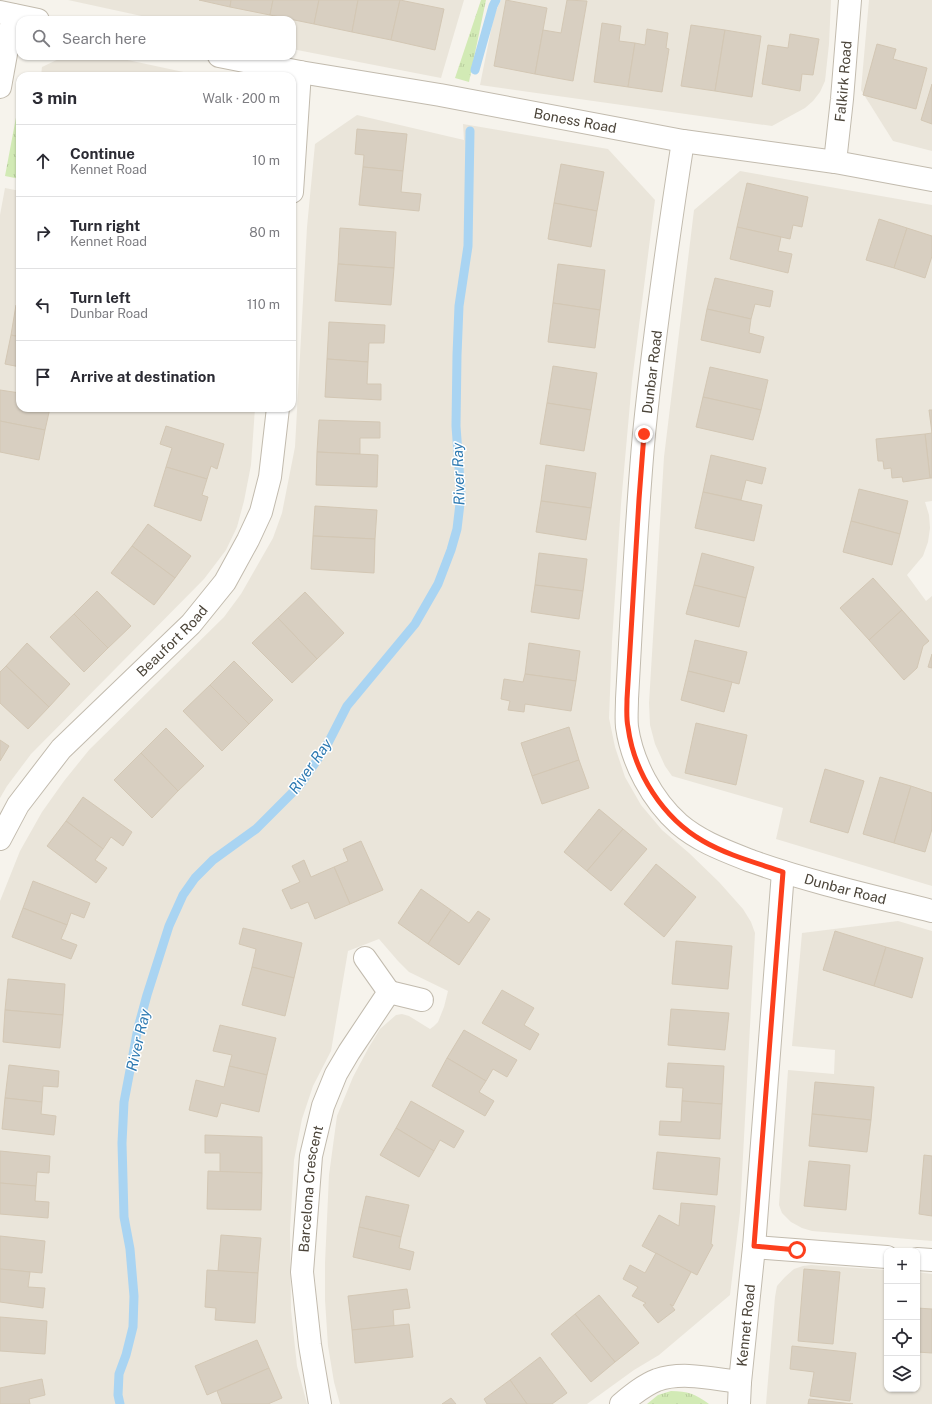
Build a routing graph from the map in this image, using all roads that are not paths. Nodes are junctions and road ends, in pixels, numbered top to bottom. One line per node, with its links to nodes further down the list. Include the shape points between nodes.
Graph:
1 (850, 0): 9 (street, Falkirk Road)
2 (6, 13): 3 (street); 6 (street)
3 (20, 16)
4 (239, 60): 5 (street, Boness Road)
5 (300, 72): 7 (street); 8 (street, Boness Road, via 481,102)
6 (0, 87)
7 (296, 132)
8 (683, 141): 9 (street, Boness Road); 13 (street, Dunbar Road, via 644,434 627,726 642,776 659,801 679,823 703,841)
9 (835, 162): 10 (street, Boness Road)
10 (932, 180)
11 (278, 412): 12 (street, Beaufort Road, via 270,477 261,512 225,582 191,624 62,749 18,805)
12 (0, 839)
13 (783, 872): 14 (street, Dunbar Road); 18 (street, Kennet Road)
14 (932, 912)
15 (365, 958): 16 (street)
16 (389, 992): 17 (street); 23 (street, Barcelona Crescent, via 336,1074 323,1106 311,1156 302,1272)
17 (422, 1000)
18 (754, 1246): 19 (street); 22 (street, Kennet Road)
19 (884, 1256)
20 (920, 1259): 21 (street)
21 (932, 1260)
22 (740, 1382): 24 (street, via 673,1376 657,1380); 25 (street, Kennet Road)
23 (320, 1404)
24 (621, 1404)
25 (739, 1404)

